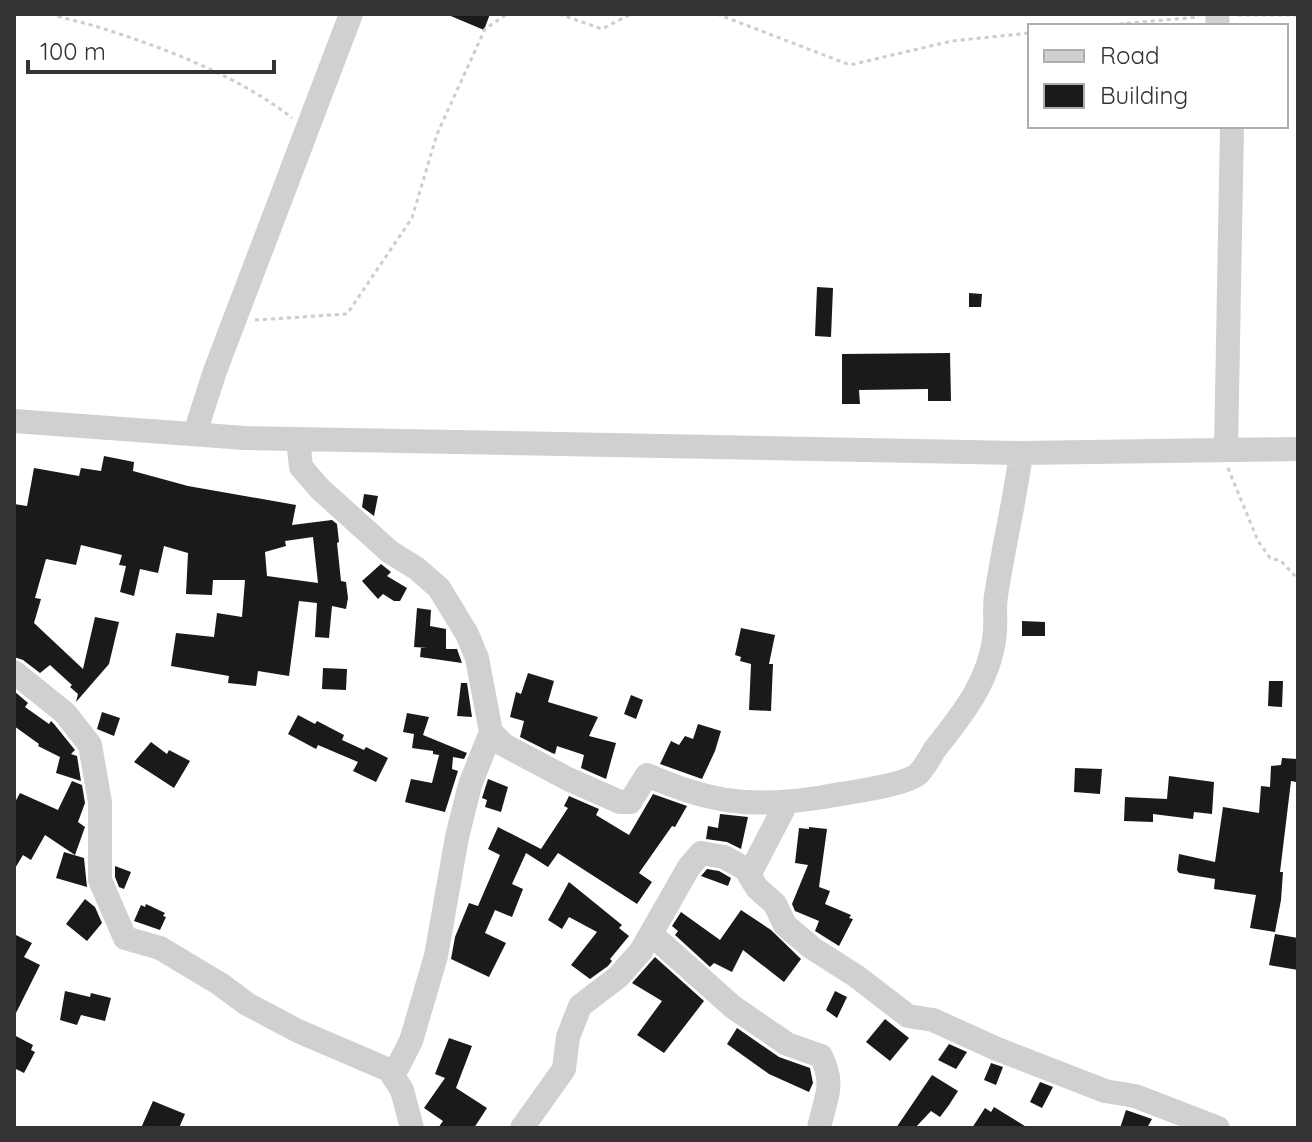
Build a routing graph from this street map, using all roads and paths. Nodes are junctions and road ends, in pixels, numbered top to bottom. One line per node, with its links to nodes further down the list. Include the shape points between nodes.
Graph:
1 (50, 14): 9 (path, via 162,50 240,83)
2 (351, 14): 9 (street)
3 (507, 14): 10 (path, via 485,29 437,134 412,218 347,314)
4 (559, 14): 5 (path, via 602,29)
5 (631, 14)
6 (717, 14): 7 (path, via 850,65 952,41)
7 (1028, 33)
8 (1232, 128): 15 (street)
9 (308, 130): 10 (street)
10 (235, 322): 12 (street)
11 (14, 421): 12 (street)
12 (195, 433): 13 (street)
13 (298, 439): 16 (street); 19 (street, via 301,467 320,489 439,588 477,658)
14 (1298, 449): 15 (street)
15 (1226, 450): 16 (street); 17 (path, via 1229,471 1258,541 1270,558 1281,561)
16 (1021, 453): 20 (street, via 995,599 995,634 987,671 965,713 916,775 871,789)
17 (1298, 579)
18 (14, 672): 23 (street, via 65,713 90,745 100,802 100,880 125,938 160,948 247,1004)
19 (491, 732): 20 (street, via 504,745 620,802 630,802 647,775 724,802); 23 (street, via 457,837 432,970 411,1041)
20 (785, 802): 21 (street)
21 (751, 872): 22 (street, via 724,857 701,853); 27 (street, via 785,925 908,1016 933,1020 1105,1091 1135,1096)
22 (651, 934): 25 (street, via 618,977 580,1006 564,1069); 26 (street, via 733,1007 787,1044 821,1056 830,1089)
23 (393, 1076): 24 (street)
24 (412, 1128)
25 (522, 1128)
26 (819, 1128)
27 (1218, 1128)

